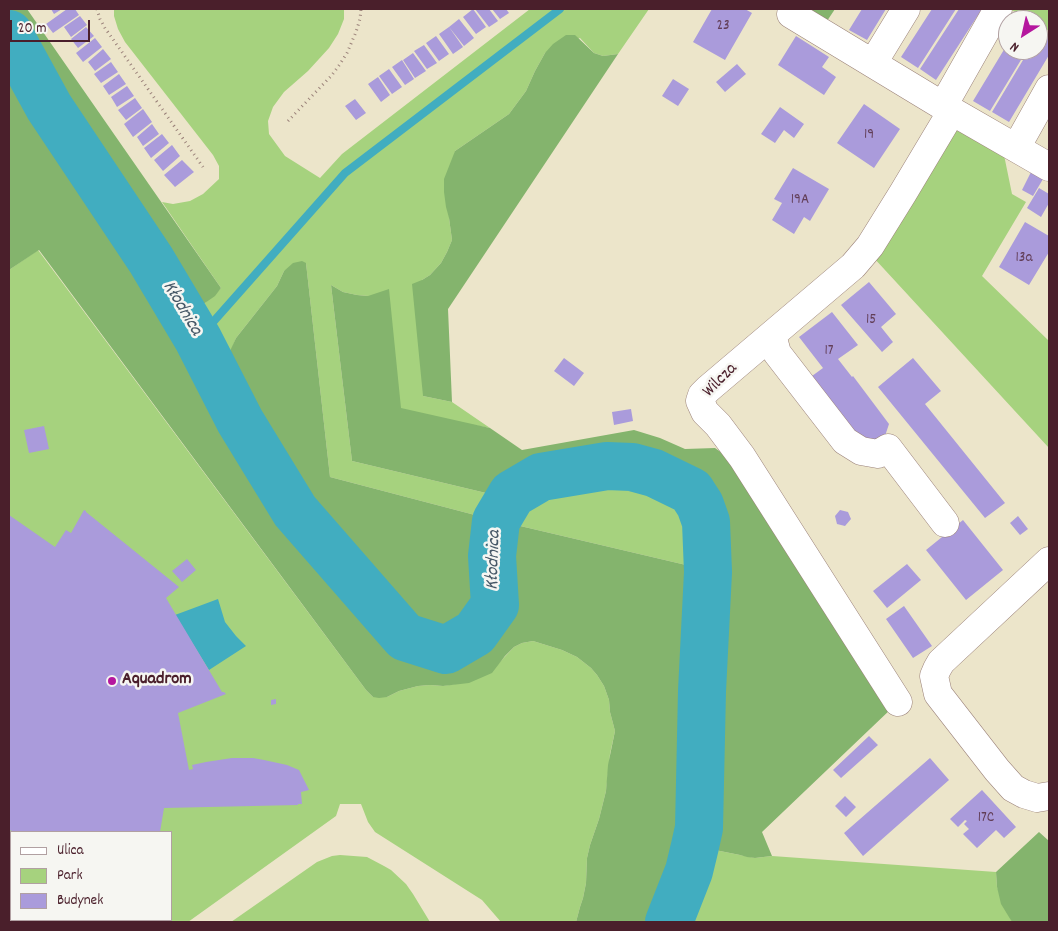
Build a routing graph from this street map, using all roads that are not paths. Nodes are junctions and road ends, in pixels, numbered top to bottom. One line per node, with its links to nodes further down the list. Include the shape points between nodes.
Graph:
1 (906, 9): 4 (street)
2 (998, 9): 6 (street, Wilcza)
3 (791, 14): 4 (street)
4 (873, 63): 6 (street)
5 (1049, 90): 7 (street)
6 (948, 109): 7 (street); 9 (street, Wilcza, via 870,246 853,266)
7 (1016, 148): 8 (street)
8 (1049, 167)
9 (772, 335): 10 (street, via 777,353 845,441 861,451 878,454 888,448); 12 (street, Wilcza, via 708,389 700,401 705,412 742,457)
10 (945, 522)
11 (1049, 561): 13 (street, via 941,662 934,676 938,694 1013,788 1037,798)
12 (898, 702)
13 (1049, 796)

